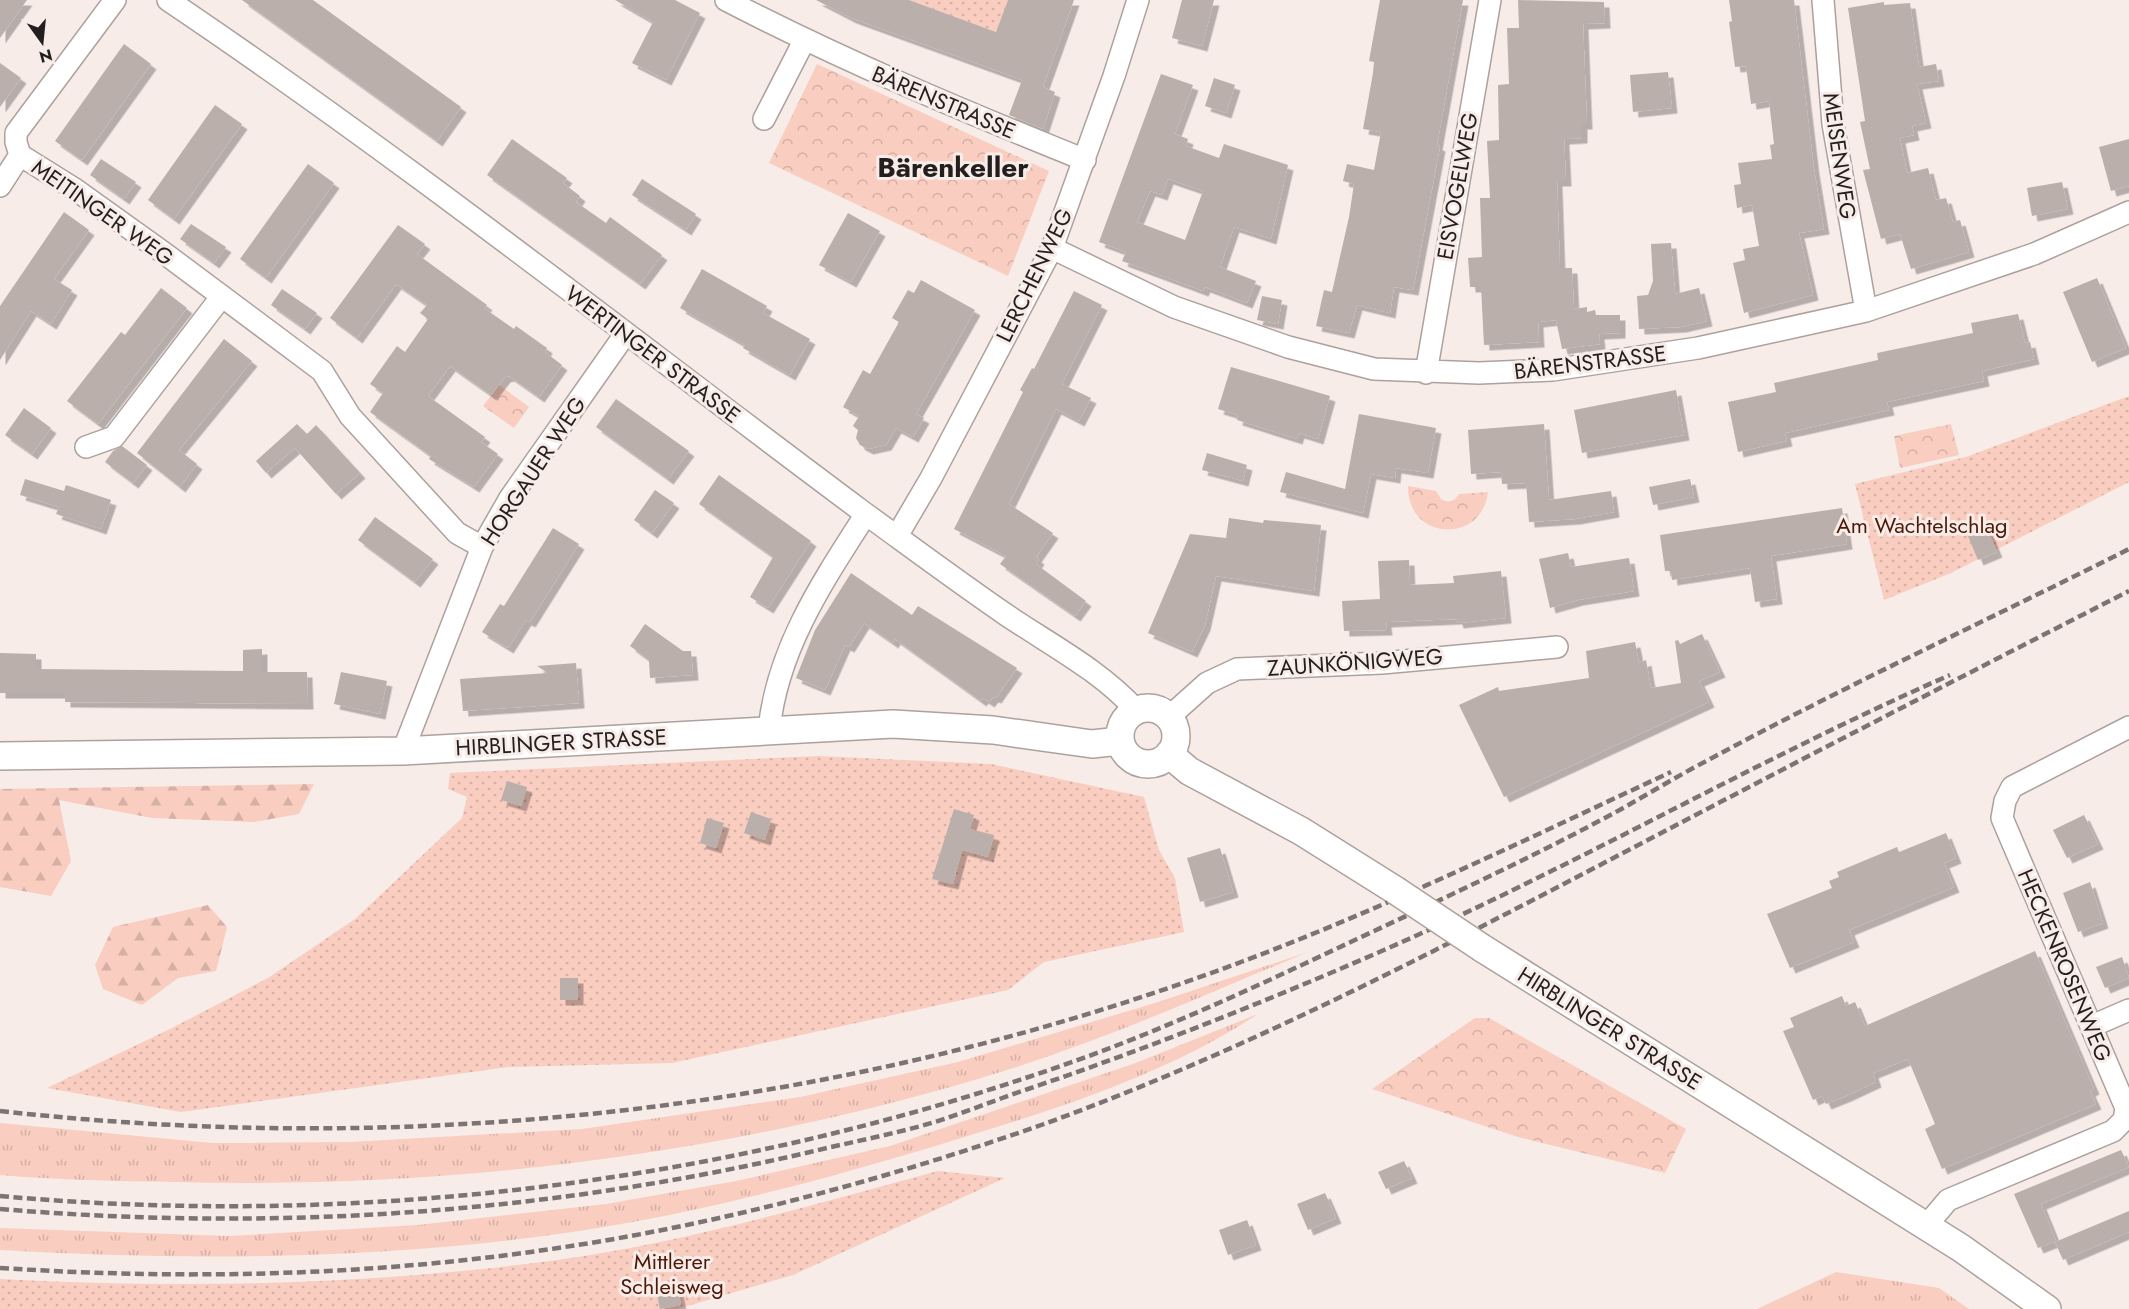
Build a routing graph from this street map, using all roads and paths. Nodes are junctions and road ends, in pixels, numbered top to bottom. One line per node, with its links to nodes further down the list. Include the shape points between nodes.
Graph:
1 (115, 0): 9 (street, MEITINGER WEG, via 16,133)
2 (168, 0): 16 (street, WERTINGER STRASSE, via 379,146)
3 (726, 0): 7 (street, BÄRENSTRASSE)
4 (1138, 0): 10 (street, LERCHENWEG)
5 (1490, 0): 17 (street, EISVOGELWEG)
6 (1823, 0): 15 (street, MEISENWEG, via 1833,124)
7 (804, 40): 8 (street); 10 (street, BÄRENSTRASSE, via 948,105)
8 (764, 119)
9 (20, 155): 11 (street); 14 (street, MEITINGER WEG, via 76,190)
10 (1085, 160): 13 (street, LERCHENWEG)
11 (0, 186)
12 (2129, 212): 15 (street, BÄRENSTRASSE, via 2034,254)
13 (1052, 248): 17 (street, BÄRENSTRASSE, via 1174,307 1243,333 1352,366); 20 (street, LERCHENWEG)
14 (222, 296): 18 (street, via 114,437); 21 (street, MEITINGER WEG, via 322,370 350,416 457,533)
15 (1866, 311): 17 (street, BÄRENSTRASSE, via 1698,348 1593,364 1542,370)
16 (626, 333): 19 (street, WERTINGER STRASSE); 21 (street, HORGAUER WEG, via 510,498)
17 (1426, 373)
18 (86, 447)
19 (866, 514): 20 (street, WERTINGER STRASSE); 26 (street, via 790,643 772,700)
20 (897, 536): 23 (street, WERTINGER STRASSE, via 1088,669)
21 (482, 547): 28 (street, HORGAUER WEG)
22 (1557, 647): 24 (street, ZAUNKÖNIGWEG, via 1382,663 1237,669 1207,683)
23 (1136, 710): 24 (street, via 1155,708); 27 (street, via 1123,722)
24 (1169, 717): 29 (street, via 1176,740)
25 (2129, 727): 32 (street, HECKENROSENWEG, via 2012,788 2002,818)
26 (769, 730): 27 (street, HIRBLINGER STRASSE, via 939,725 1092,744); 28 (street, HIRBLINGER STRASSE)
27 (1120, 741): 29 (street, via 1129,757 1137,762 1156,763)
28 (403, 751): 30 (street, HIRBLINGER STRASSE)
29 (1169, 754): 33 (street, HIRBLINGER STRASSE, bridge, via 1189,771 1301,831)
30 (0, 756)
31 (2129, 1010): 32 (street)
32 (2092, 1026): 33 (street, HECKENROSENWEG, via 2126,1108 2124,1120 2113,1131 1948,1200)
33 (1926, 1226): 34 (street, HIRBLINGER STRASSE)
34 (2047, 1309)

